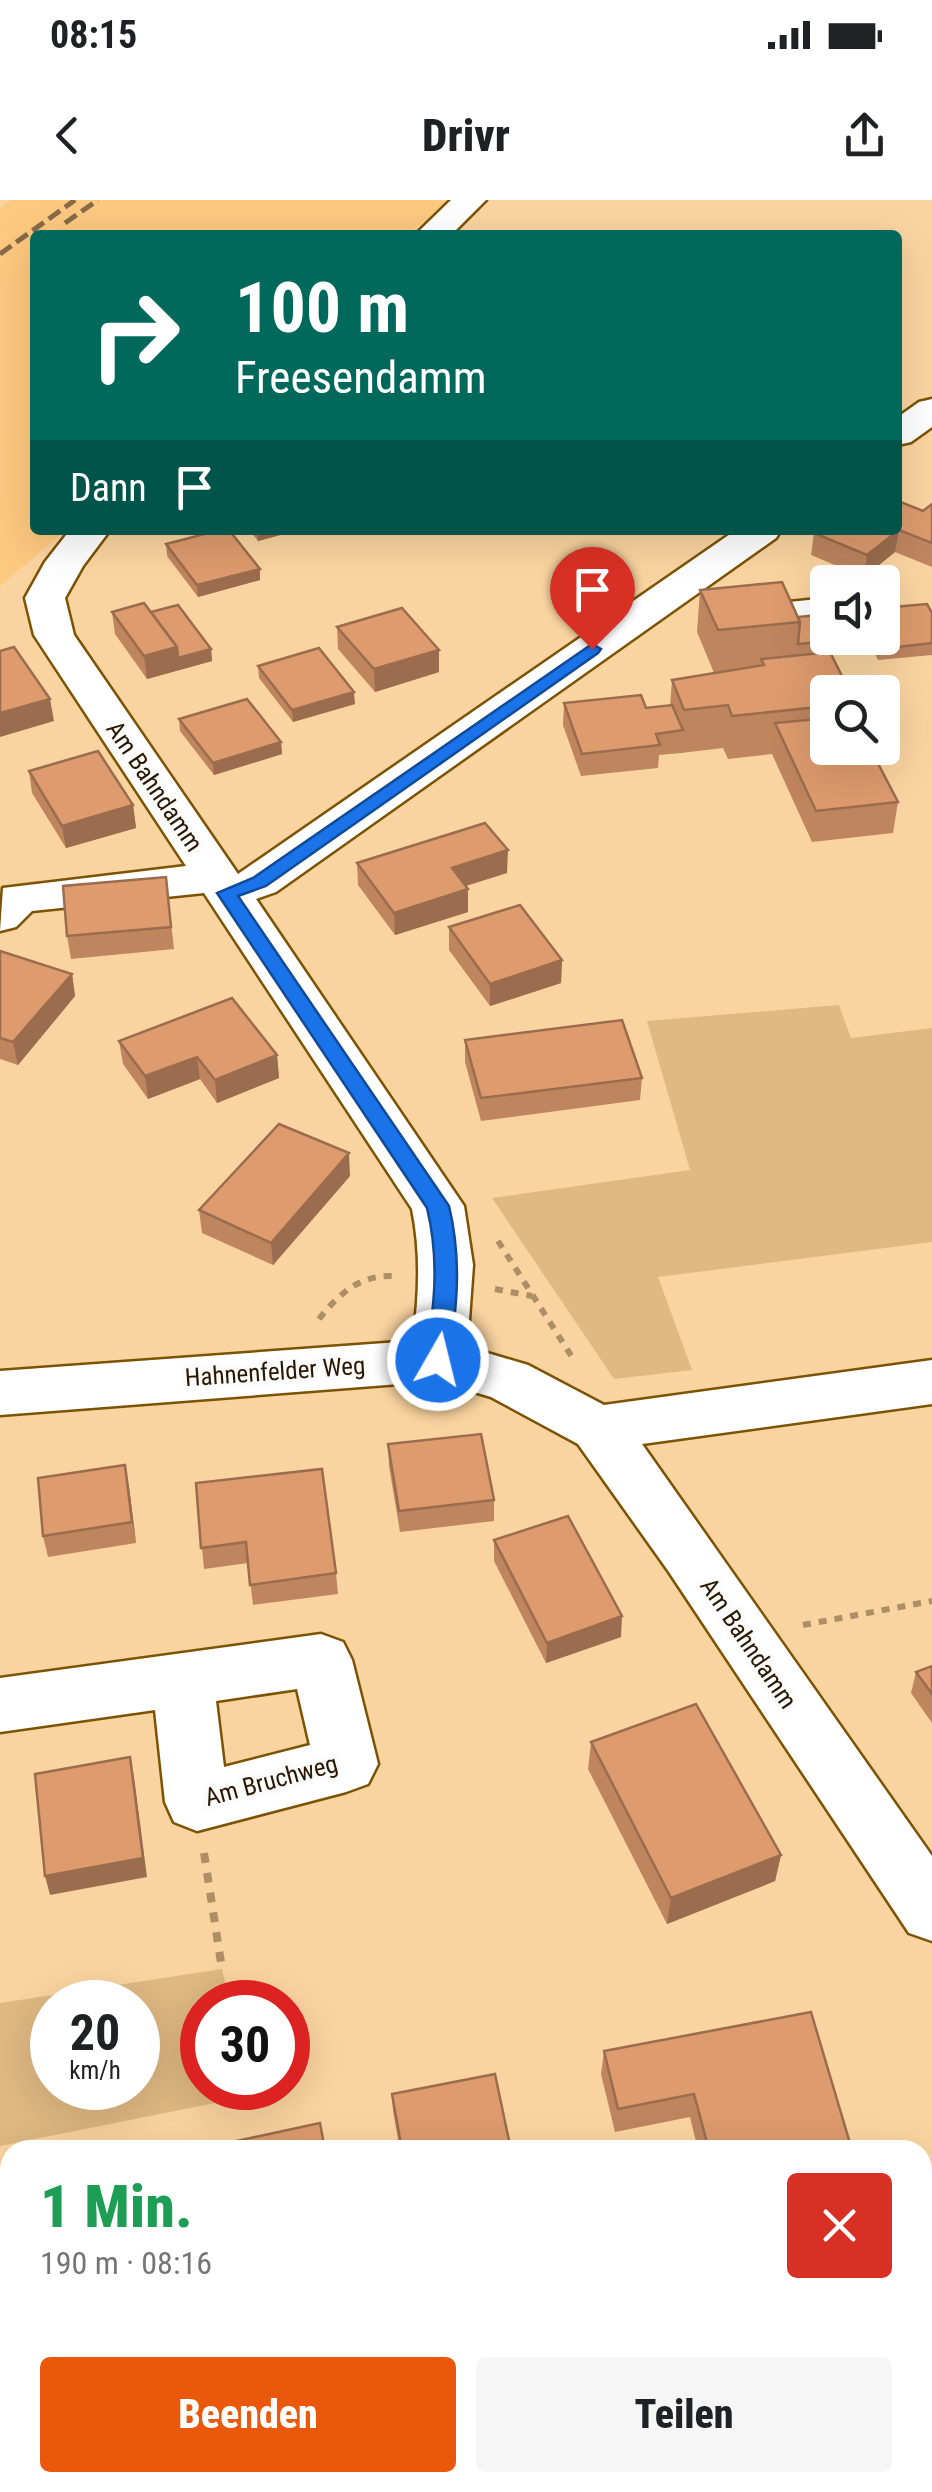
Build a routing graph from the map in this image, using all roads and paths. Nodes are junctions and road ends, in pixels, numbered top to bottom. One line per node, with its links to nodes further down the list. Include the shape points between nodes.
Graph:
1 (470, 200): 2 (street)
2 (437, 230)
3 (932, 410): 4 (street)
4 (902, 431)
5 (86, 535): 9 (street, Am Bahndamm, via 44,598 54,634)
6 (755, 535): 8 (street)
7 (810, 612): 8 (street)
8 (623, 628): 9 (street, via 260,882)
9 (221, 885): 10 (street, via 18,898); 11 (street, Am Bahndamm, via 438,1206 449,1282)
10 (0, 916)
11 (438, 1360): 13 (street, Hahnenfelder Weg); 14 (street, Hahnenfelder Weg)
12 (932, 1382): 15 (street)
13 (0, 1393)
14 (544, 1397): 15 (street, Am Bahndamm)
15 (598, 1428): 17 (street, Am Bahndamm)
16 (932, 1601): 17 (path)
17 (743, 1636): 21 (street, Am Bahndamm)
18 (182, 1678): 19 (street, Am Bruchweg); 20 (street, Am Bruchweg); 20 (street, Am Bruchweg, via 321,1660 346,1764)
19 (0, 1705)
20 (196, 1802): 22 (path)
21 (932, 1911)
22 (222, 1969)

